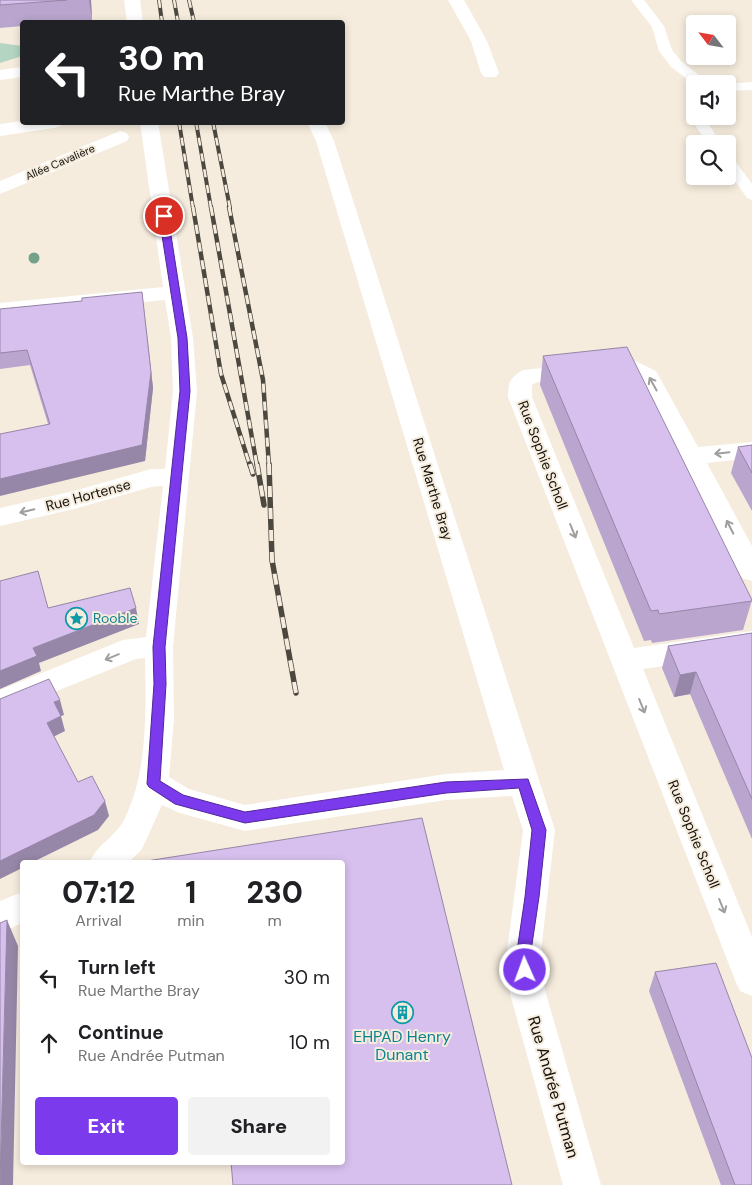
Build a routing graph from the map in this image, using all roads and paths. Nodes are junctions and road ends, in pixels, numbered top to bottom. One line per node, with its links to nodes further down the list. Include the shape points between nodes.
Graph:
1 (132, 0): 4 (street)
2 (456, 0): 6 (street, via 478,41)
3 (637, 0): 8 (lane, via 658,26 666,51)
4 (135, 20)
5 (20, 72): 7 (street)
6 (490, 73)
7 (0, 75)
8 (690, 75)
9 (752, 86): 10 (lane)
10 (736, 87)
11 (34, 125): 14 (street)
12 (149, 125): 19 (street)
13 (317, 125): 30 (street, Rue Marthe Bray)
14 (0, 130)
15 (120, 137): 17 (street, Allée Cavalière)
16 (736, 172): 18 (lane)
17 (0, 188)
18 (752, 195)
19 (175, 292): 20 (street); 23 (street, via 185,391)
20 (0, 310)
21 (752, 450): 22 (street, one-way to 22)
22 (693, 456): 25 (street, Rue Sophie Scholl, one-way to 22); 28 (street, Rue Sophie Scholl, one-way to 28, via 648,376 632,366 531,375 520,382 520,397)
23 (177, 478): 24 (street, Rue Hortense, one-way to 24, via 150,478); 27 (street)
24 (0, 518)
25 (752, 571)
26 (752, 642): 28 (street)
27 (159, 647): 29 (street, one-way to 29, via 133,648); 31 (street)
28 (624, 661): 35 (street, Rue Sophie Scholl, one-way to 35)
29 (0, 702)
30 (523, 782): 31 (street, via 446,787 245,818 180,800); 36 (street, Rue Andrée Putman, via 539,830 524,951 527,990)
31 (154, 784): 32 (street, via 146,812 130,841)
32 (108, 860)
33 (20, 908): 34 (street)
34 (0, 918)
35 (752, 980)
36 (582, 1185)

